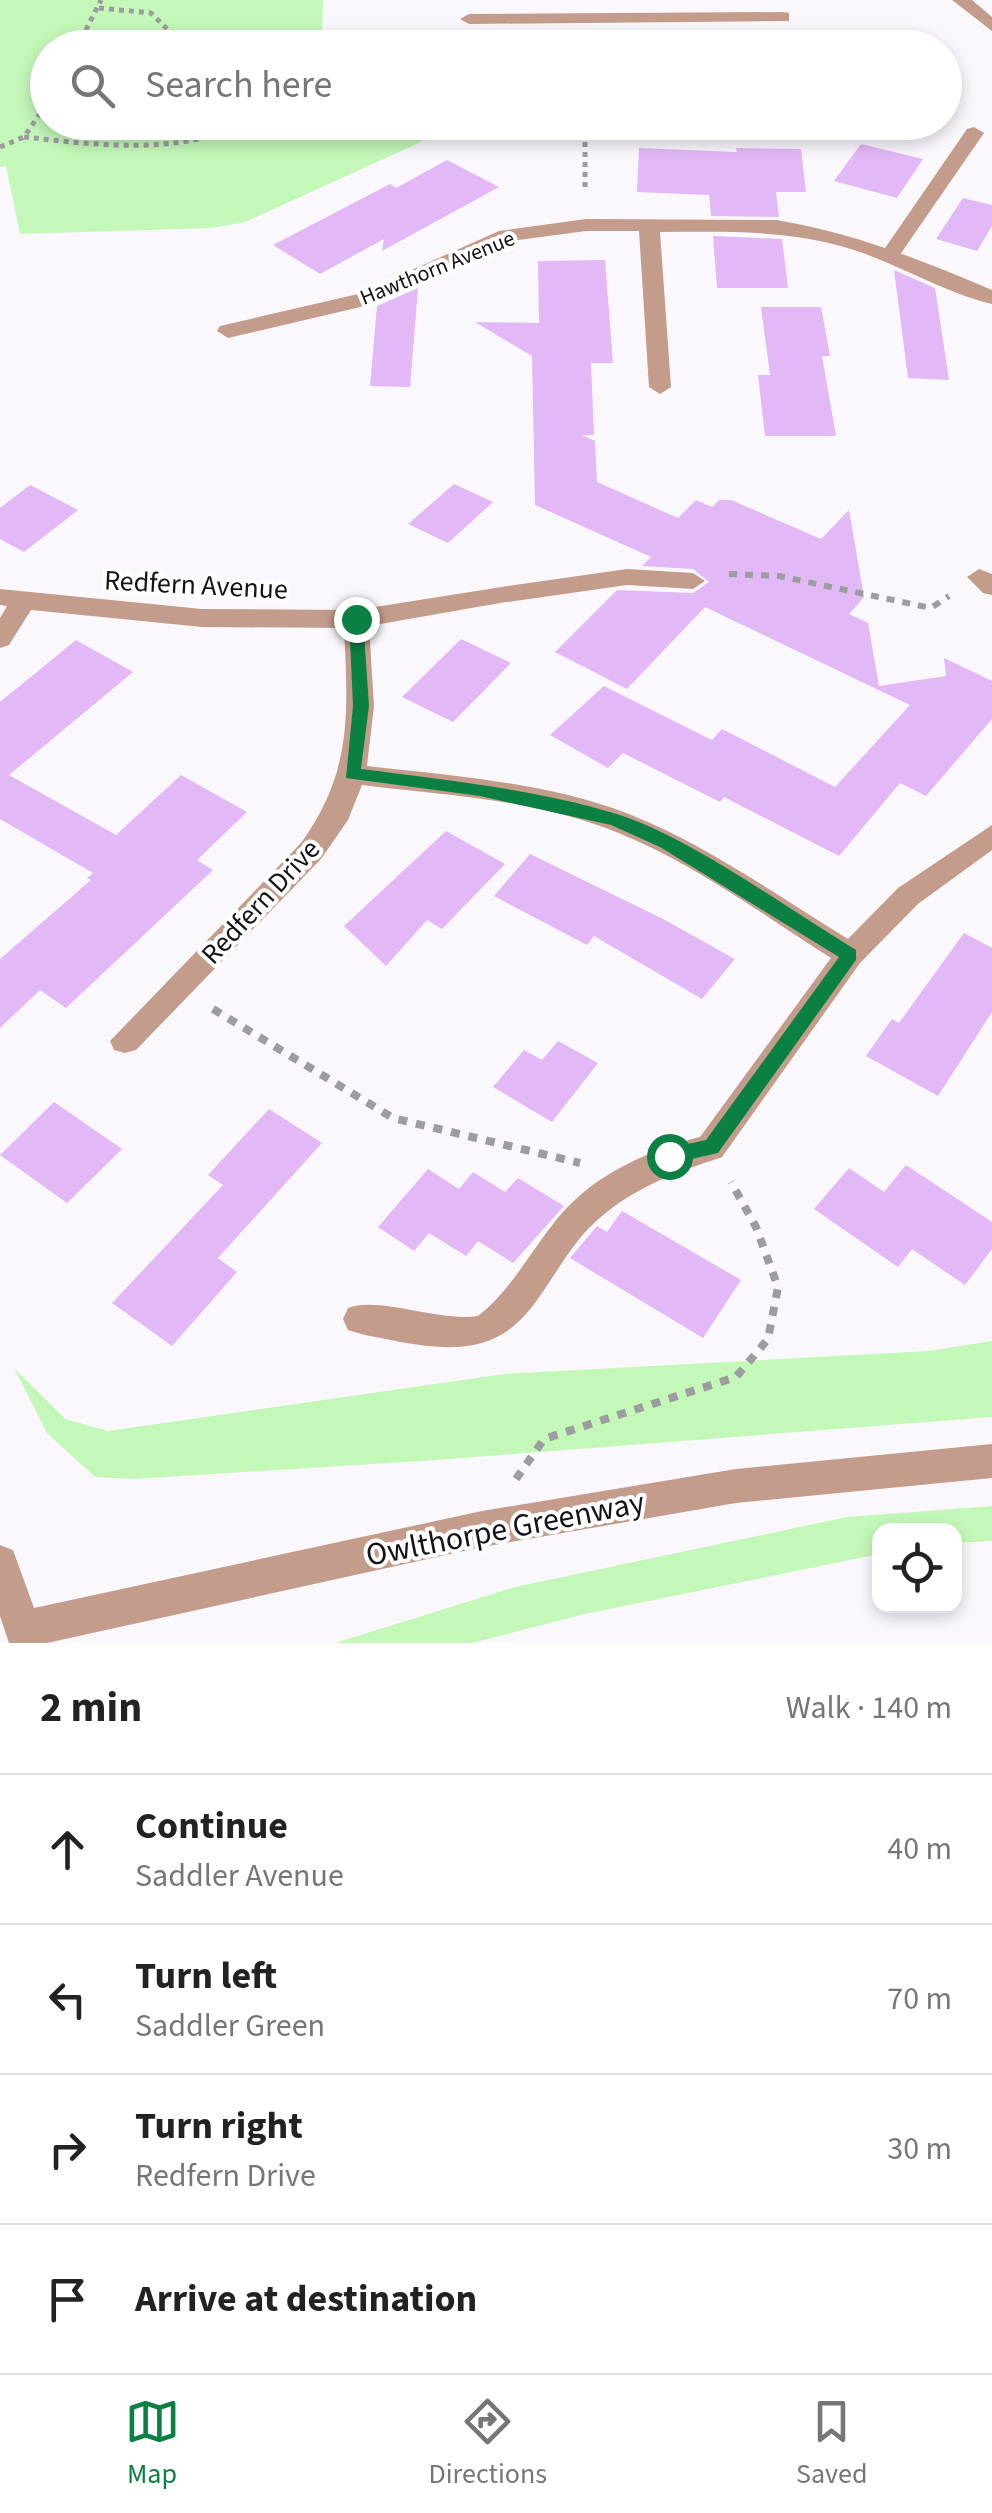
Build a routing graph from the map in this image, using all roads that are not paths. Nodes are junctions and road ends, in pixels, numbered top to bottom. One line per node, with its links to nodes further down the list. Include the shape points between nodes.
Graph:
1 (962, 0): 5 (street)
2 (638, 9): 3 (street); 4 (street)
3 (783, 18)
4 (469, 19)
5 (992, 26)
6 (974, 133): 8 (street)
7 (649, 225): 8 (street, Hawthorn Avenue, via 808,230); 10 (street, Hawthorn Avenue, via 506,235 365,299); 11 (street)
8 (890, 255): 9 (street, Hawthorn Avenue)
9 (992, 298)
10 (228, 331)
11 (660, 387)
12 (693, 581): 14 (street, Redfern Avenue, via 626,577)
13 (12, 598): 14 (street, Redfern Avenue, via 202,618); 15 (street)
14 (356, 619): 16 (street, Redfern Drive, via 361,706)
15 (0, 639)
16 (352, 774): 18 (street, via 480,790 614,820 666,843); 19 (street, Redfern Drive, via 338,813 311,851)
17 (989, 842): 18 (street, via 908,896)
18 (850, 955): 20 (street, via 712,1147 669,1156 629,1175 575,1221 497,1324 477,1332 440,1331)
19 (126, 1041)
20 (360, 1319)
21 (992, 1462): 23 (street, Owlthorpe Greenway, via 736,1486 482,1529)
22 (0, 1563): 23 (street)
23 (26, 1636)

